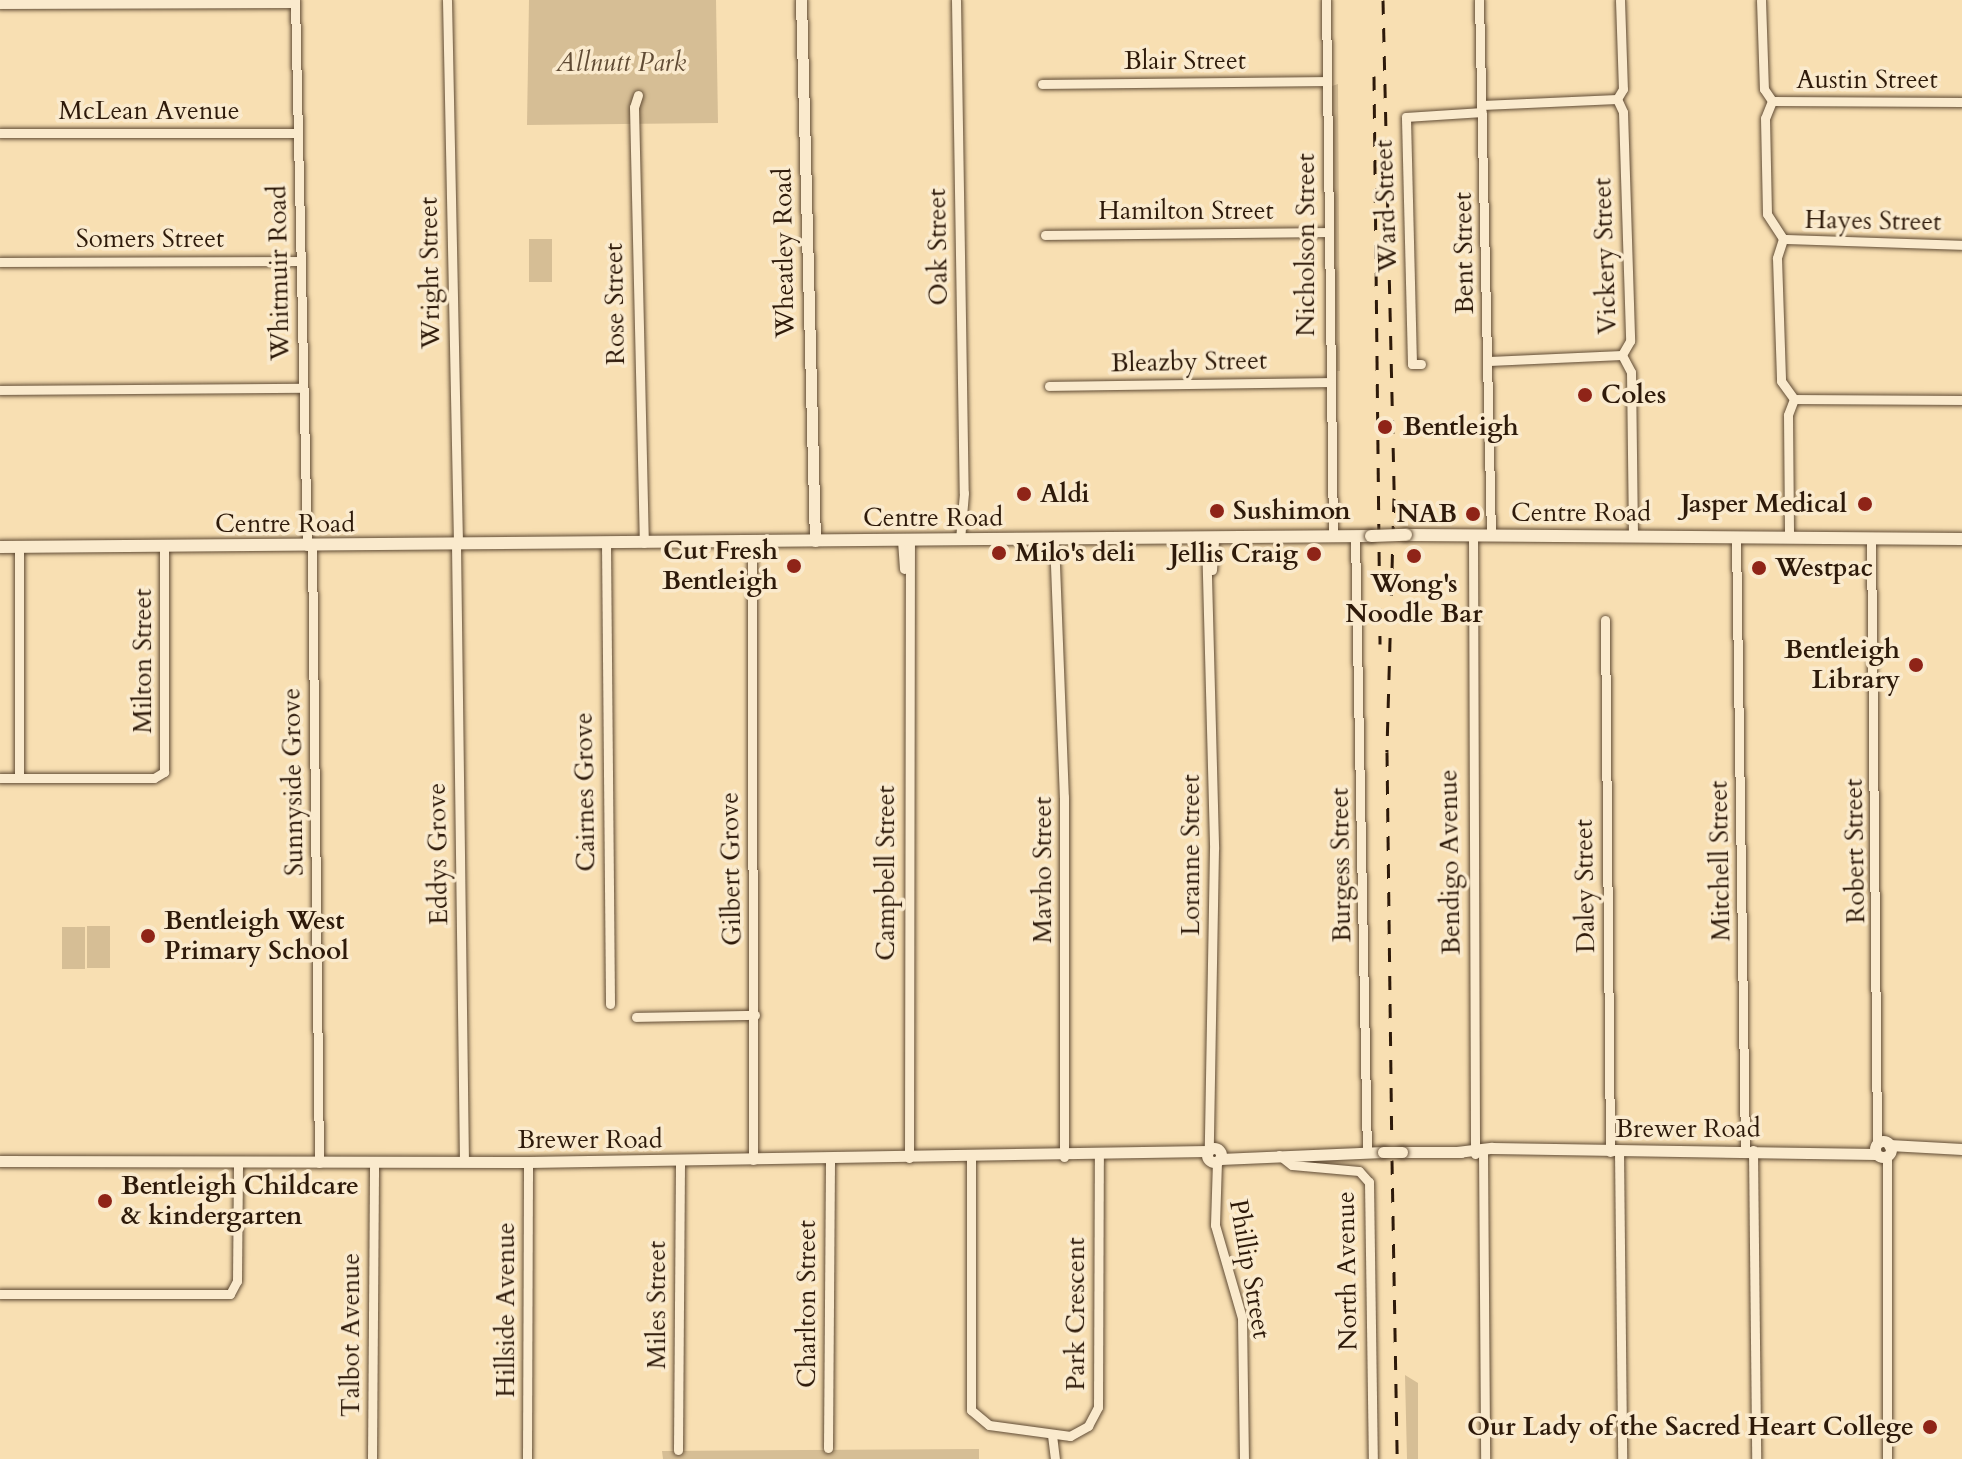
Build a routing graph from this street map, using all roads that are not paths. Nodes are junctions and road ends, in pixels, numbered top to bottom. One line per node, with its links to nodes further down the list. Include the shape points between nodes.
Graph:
1 (447, 0): 51 (street, Wright Street)
2 (801, 0): 47 (street, Wheatley Road)
3 (956, 0): 46 (street, Oak Street)
4 (1326, 0): 10 (street, Nicholson Street)
5 (1479, 0): 16 (street, Bent Street)
6 (1620, 0): 13 (street, Vickery Street, via 1623,89)
7 (1761, 0): 14 (street, via 1763,86)
8 (295, 2): 9 (street); 18 (street, Whitmuir Road)
9 (0, 4)
10 (1327, 81): 11 (street, Blair Street); 19 (street, Nicholson Street)
11 (1042, 84)
12 (638, 95): 50 (street, Rose Street, via 634,107)
13 (1617, 99): 16 (street, Ward Street); 25 (street, Vickery Street, via 1623,112 1630,341)
14 (1772, 101): 15 (street, Austin Street); 21 (street, via 1765,118 1767,214)
15 (1962, 102)
16 (1482, 108): 26 (street, Bent Street); 27 (street, Ward Street, via 1406,117 1412,364)
17 (0, 133): 18 (street, McLean Avenue)
18 (298, 133): 23 (street, Whitmuir Road)
19 (1328, 232): 20 (street, Hamilton Street); 28 (street, Nicholson Street)
20 (1045, 235)
21 (1783, 239): 22 (street, Hayes Street); 32 (street, via 1777,258 1781,381)
22 (1962, 245)
23 (301, 261): 24 (street, Somers Street); 30 (street, Whitmuir Road)
24 (0, 262)
25 (1622, 355): 26 (street); 36 (street, Vickery Street, via 1631,372)
26 (1489, 361): 35 (street, Bent Street)
27 (1421, 364)
28 (1329, 382): 29 (street, Bleazby Street); 37 (street, Nicholson Street)
29 (1049, 386)
30 (303, 388): 31 (street); 53 (street, Whitmuir Road)
31 (0, 390)
32 (1794, 399): 33 (street); 40 (street, via 1788,415)
33 (1962, 400)
34 (1469, 535): 35 (main road, Centre Road); 38 (main road, Centre Road, bridge); 65 (street, Bendigo Avenue)
35 (1494, 535): 36 (main road, Centre Road)
36 (1636, 535): 39 (main road, Centre Road)
37 (1330, 536): 38 (main road, Centre Road); 41 (main road, Centre Road)
38 (1362, 536): 67 (street, Burgess Street)
39 (1739, 536): 40 (main road, Centre Road); 64 (street, Mitchell Street)
40 (1789, 536): 42 (main road, Centre Road)
41 (1210, 538): 43 (main road, Centre Road); 68 (street, Loranne Street)
42 (1874, 538): 44 (main road, Centre Road); 62 (street, Robert Street)
43 (1059, 539): 46 (main road, Centre Road); 71 (street, Mavho Street)
44 (1962, 539)
45 (906, 540): 46 (main road, Centre Road); 47 (main road, Centre Road); 72 (street, Campbell Street)
46 (965, 540)
47 (811, 541): 48 (main road, Centre Road)
48 (748, 542): 50 (main road, Centre Road); 60 (street, Gilbert Grove)
49 (603, 543): 50 (main road, Centre Road); 51 (main road, Centre Road); 59 (street, Cairnes Grove)
50 (640, 543)
51 (457, 544): 53 (main road, Centre Road); 78 (street, Eddys Grove)
52 (164, 546): 53 (main road, Centre Road); 55 (main road, Centre Road); 58 (street, Milton Street, via 162,774)
53 (310, 546): 81 (street, Sunnyside Grove)
54 (0, 547): 55 (main road, Centre Road)
55 (19, 547): 58 (street)
56 (1605, 620): 66 (street, Daley Street)
57 (0, 778): 58 (street)
58 (19, 778)
59 (610, 1004)
60 (755, 1015): 61 (street); 75 (street, Gilbert Grove)
61 (636, 1017)
62 (1882, 1149): 63 (street, Brewer Road); 64 (street, Brewer Road); 95 (street, Robert Street)
63 (1962, 1149)
64 (1749, 1150): 66 (street, Brewer Road); 94 (street, Mitchell Street)
65 (1479, 1152): 66 (street, Brewer Road); 67 (street, Brewer Road, bridge); 92 (street, Bendigo Avenue)
66 (1614, 1152): 93 (street, Daley Street)
67 (1367, 1153): 69 (street, Brewer Road)
68 (1213, 1155): 69 (street, Brewer Road); 70 (street, Brewer Road); 90 (street, Phillip Street, via 1215,1225 1242,1318)
69 (1279, 1155): 91 (street, North Avenue, via 1292,1165 1359,1171 1369,1182)
70 (1099, 1156): 71 (street, Brewer Road); 84 (street, Park Crescent, via 1098,1407 1081,1432)
71 (1064, 1157): 73 (street, Brewer Road)
72 (909, 1158): 73 (street, Brewer Road); 74 (street, Brewer Road)
73 (971, 1158): 84 (street, via 970,1405 984,1424)
74 (830, 1159): 75 (street, Brewer Road); 85 (street, Charlton Street)
75 (753, 1160): 77 (street, Brewer Road)
76 (0, 1161): 80 (street, Brewer Road)
77 (680, 1161): 79 (street, Brewer Road); 86 (street, Miles Street)
78 (464, 1162): 79 (street, Brewer Road); 82 (street, Brewer Road)
79 (528, 1162): 88 (street, Hillside Avenue)
80 (238, 1163): 81 (street, Brewer Road); 83 (street, via 233,1291 220,1296)
81 (319, 1163): 82 (street, Brewer Road)
82 (374, 1163): 87 (street, Talbot Avenue)
83 (0, 1294)
84 (1056, 1435): 89 (street)
85 (828, 1448)
86 (678, 1450)
87 (372, 1459)
88 (527, 1459)
89 (1056, 1459)
90 (1244, 1459)
91 (1373, 1459)
92 (1485, 1459)
93 (1622, 1459)
94 (1756, 1459)
95 (1887, 1459)

